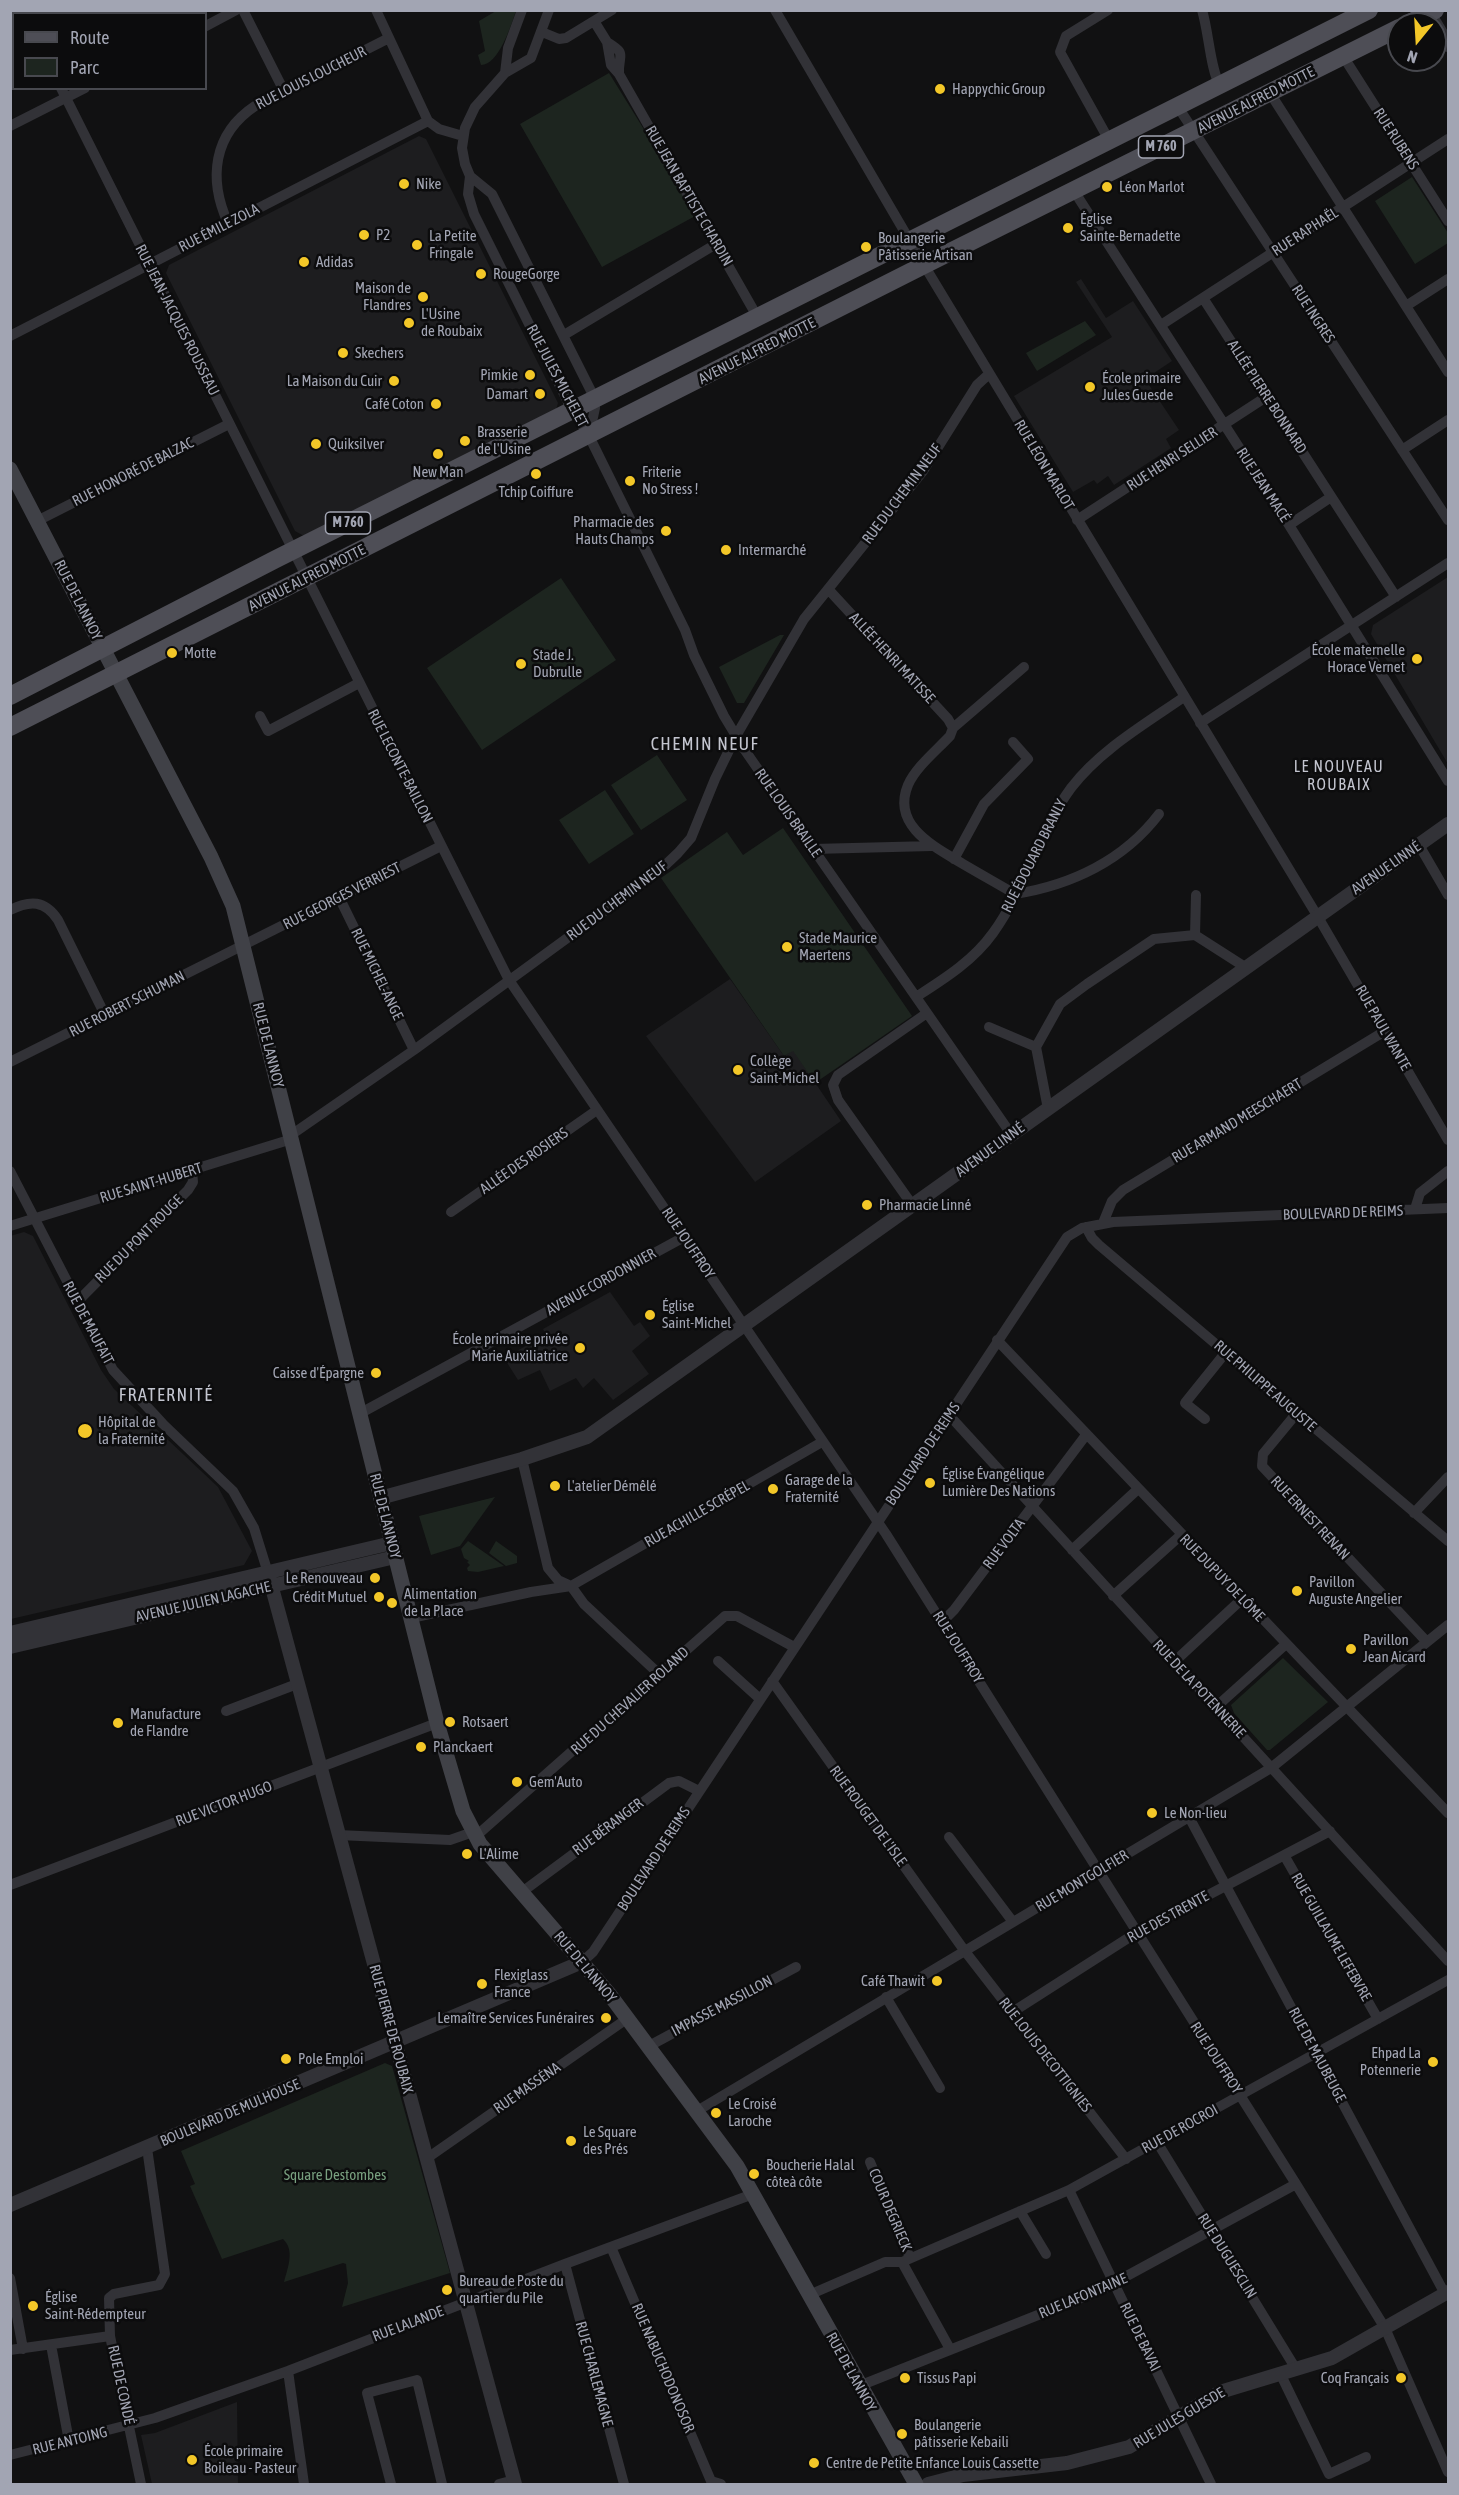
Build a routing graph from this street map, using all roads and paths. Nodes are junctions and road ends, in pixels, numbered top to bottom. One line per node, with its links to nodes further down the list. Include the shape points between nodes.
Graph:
1 (237, 10): 12 (street)
2 (243, 10): 20 (street)
3 (376, 10): 15 (street)
4 (522, 10): 17 (street, via 508,48)
5 (549, 10): 13 (street)
6 (612, 10): 11 (street)
7 (775, 10): 36 (street, RUE LÉON MARLOT)
8 (1108, 10): 29 (street, via 1066,36 1060,52)
9 (1202, 10): 18 (street)
10 (1369, 10): 18 (main road, AVENUE ALFRED MOTTE / M 760)
11 (594, 21): 13 (street, via 564,39); 37 (street, RUE JEAN BAPTISTE CHARDIN, via 607,42 611,65)
12 (207, 25)
13 (542, 32): 17 (street, via 529,60)
14 (1387, 34): 16 (main road, AVENUE ALFRED MOTTE / M 760)
15 (389, 38): 20 (street, RUE LOUIS LOUCHEUR); 24 (street)
16 (1343, 56): 21 (main road, AVENUE ALFRED MOTTE / M 760); 30 (street, RUE RUBENS)
17 (505, 73): 27 (street, via 471,113)
18 (1220, 86): 23 (main road, AVENUE ALFRED MOTTE / M 760)
19 (78, 90): 22 (street)
20 (284, 91): 35 (street, RUE LOUIS LOUCHEUR, via 244,114 223,145 215,179)
21 (1270, 93): 26 (main road, AVENUE ALFRED MOTTE / M 760); 33 (street)
22 (63, 94): 25 (street); 39 (street, RUE JEAN-JACQUES ROUSSEAU)
23 (1178, 107): 26 (street, RUE INGRES); 29 (main road, AVENUE ALFRED MOTTE / M 760)
24 (428, 121): 27 (street, via 439,129); 35 (street, RUE ÉMILE ZOLA)
25 (10, 126)
26 (1192, 131): 32 (main road, AVENUE ALFRED MOTTE / M 760); 38 (street, RUE INGRES)
27 (463, 136): 31 (street, RUE JULES MICHELET, via 463,156)
28 (1449, 139): 30 (street, RUE RAPHAËL)
29 (1110, 142): 36 (main road, AVENUE ALFRED MOTTE / M 760)
30 (1411, 163): 33 (street, RUE RAPHAËL); 34 (street, RUE RUBENS)
31 (470, 176): 46 (street, RUE JULES MICHELET, via 492,194); 52 (street, RUE JULES MICHELET, via 468,194 474,214)
32 (1074, 190): 40 (main road, AVENUE ALFRED MOTTE / M 760); 45 (street, RUE JEAN MACÉ)
33 (1343, 207): 38 (street, RUE RAPHAËL); 43 (street)
34 (1449, 221)
35 (228, 223): 39 (street, RUE ÉMILE ZOLA)
36 (911, 242): 40 (street, RUE LÉON MARLOT); 44 (main road, AVENUE ALFRED MOTTE / M 760)
37 (716, 244): 44 (street, RUE JEAN BAPTISTE CHARDIN); 46 (street)
38 (1272, 253): 42 (street, RUE RAPHAËL); 57 (street, RUE INGRES)
39 (148, 263): 47 (street, RUE ÉMILE ZOLA); 54 (street, RUE JEAN-JACQUES ROUSSEAU)
40 (924, 265): 49 (street, RUE LÉON MARLOT); 56 (main road, AVENUE ALFRED MOTTE / M 760)
41 (1449, 279): 43 (street)
42 (1203, 298): 45 (street, RUE RAPHAËL); 50 (street, ALLÉE PIERRE BONNARD)
43 (1406, 306): 48 (street)
44 (759, 318): 51 (main road, AVENUE ALFRED MOTTE / M 760)
45 (1161, 325): 55 (street, RUE JEAN MACÉ)
46 (564, 335): 51 (street, RUE JULES MICHELET)
47 (10, 336)
48 (1449, 372)
49 (990, 374): 60 (street, RUE LÉON MARLOT); 67 (street, RUE DU CHEMIN NEUF, via 977,384 917,478)
50 (1266, 397): 55 (street, RUE HENRI SELLIER); 59 (street, ALLÉE PIERRE BONNARD)
51 (594, 399): 52 (main road, AVENUE ALFRED MOTTE / M 760); 56 (street, RUE JULES MICHELET)
52 (573, 410): 56 (street, RUE JULES MICHELET); 64 (main road, AVENUE ALFRED MOTTE / M 760)
53 (1449, 420): 57 (street)
54 (229, 424): 62 (street, RUE HONORÉ DE BALZAC); 64 (street, RUE JEAN-JACQUES ROUSSEAU)
55 (1224, 425): 60 (street, RUE HENRI SELLIER); 63 (street, RUE JEAN MACÉ)
56 (589, 436): 66 (main road, AVENUE ALFRED MOTTE / M 760); 80 (street, RUE LOUIS BRAILLE)
57 (1402, 450): 61 (street, RUE INGRES)
58 (10, 469): 62 (main road, RUE DE LANNOY)
59 (1330, 497): 63 (street); 68 (street, ALLÉE PIERRE BONNARD)
60 (1077, 520): 75 (street, RUE LÉON MARLOT)
61 (1449, 520)
62 (36, 521): 70 (main road, RUE DE LANNOY)
63 (1289, 525): 69 (street, RUE JEAN MACÉ)
64 (293, 551): 66 (street, RUE LECONTE-BAILLON); 70 (main road, AVENUE ALFRED MOTTE / M 760)
65 (1449, 563): 68 (street)
66 (307, 579): 72 (main road, AVENUE ALFRED MOTTE / M 760); 73 (street, RUE LECONTE-BAILLON)
67 (828, 589): 79 (street, ALLÉE HENRI MATISSE); 80 (street, RUE DU CHEMIN NEUF, via 802,623)
68 (1396, 597): 69 (street)
69 (1352, 625): 77 (street); 82 (street, RUE JEAN MACÉ)
70 (103, 650): 72 (main road, RUE DE LANNOY); 74 (main road, M 760)
71 (1024, 667): 79 (street)
72 (116, 674): 78 (main road, M 760); 97 (main road, RUE DE LANNOY, via 225,887)
73 (359, 683): 76 (street, via 268,731); 86 (street, RUE LECONTE-BAILLON)
74 (10, 696)
75 (1184, 697): 77 (street, RUE LÉON MARLOT); 90 (street, RUE ÉDOUARD BRANLY, via 1105,753 1077,781 1053,816)
76 (260, 716)
77 (1200, 723): 95 (street, RUE LÉON MARLOT)
78 (10, 727)
79 (953, 728): 87 (street, via 914,776 904,798 908,819)
80 (736, 736): 88 (street, RUE LOUIS BRAILLE); 99 (street, RUE DU CHEMIN NEUF, via 694,832 678,854)
81 (1013, 742): 89 (street, via 1028,759 984,804)
82 (1449, 781)
83 (1159, 814): 90 (street, via 1139,839 1098,868)
84 (1449, 824): 85 (street, AVENUE LINNÉ)
85 (1419, 845): 92 (street); 95 (street, AVENUE LINNÉ)
86 (441, 846): 93 (street, RUE GEORGES VERRIEST); 99 (street, RUE LECONTE-BAILLON)
87 (932, 846): 88 (street); 89 (street)
88 (813, 849): 100 (street, RUE LOUIS BRAILLE)
89 (954, 859): 90 (street)
90 (1015, 894): 100 (street, RUE ÉDOUARD BRANLY, via 998,926 975,954)
91 (1197, 895): 96 (street)
92 (1449, 895)
93 (339, 897): 97 (street, RUE GEORGES VERRIEST); 106 (street, RUE MICHEL-ANGE)
94 (10, 910): 102 (street, via 36,902 50,909)
95 (1318, 917): 98 (street, AVENUE LINNÉ); 104 (street, RUE PAUL WANTE)
96 (1195, 935): 98 (street); 105 (street, via 1154,939 1087,984 1060,1004)
97 (244, 945): 102 (street, RUE ROBERT SCHUMAN); 111 (main road, RUE DE LANNOY)
98 (1245, 967): 108 (street, AVENUE LINNÉ)
99 (509, 980): 106 (street, RUE DU CHEMIN NEUF); 109 (street, RUE JOUFFROY)
100 (916, 997): 101 (street, RUE LOUIS BRAILLE)
101 (927, 1012): 110 (street, RUE LOUIS BRAILLE); 116 (street, via 838,1075 833,1085 838,1100)
102 (105, 1015): 107 (street, RUE ROBERT SCHUMAN)
103 (989, 1027): 105 (street)
104 (1385, 1031): 112 (street, RUE PAUL WANTE); 121 (street, RUE ARMAND MEESCHAERT, via 1124,1190 1112,1201)
105 (1036, 1047): 108 (street)
106 (414, 1050): 111 (street, RUE DU CHEMIN NEUF)
107 (10, 1062)
108 (1048, 1109): 110 (street, AVENUE LINNÉ)
109 (597, 1110): 119 (street, ALLÉE DES ROSIERS); 124 (street, RUE JOUFFROY)
110 (1011, 1134): 116 (street, AVENUE LINNÉ)
111 (291, 1137): 113 (street, RUE SAINT-HUBERT); 129 (main road, RUE DE LANNOY)
112 (1449, 1140)
113 (192, 1171): 120 (street, RUE SAINT-HUBERT); 125 (street, RUE DU PONT ROUGE, via 193,1182 188,1190)
114 (10, 1172): 120 (street, RUE DE MAUFAIT)
115 (1449, 1172): 118 (street, BOULEVARD DE REIMS, via 1420,1193)
116 (913, 1206): 126 (street, AVENUE LINNÉ)
117 (1449, 1208): 118 (street, BOULEVARD DE REIMS)
118 (1415, 1209): 121 (street, BOULEVARD DE REIMS)
119 (451, 1212)
120 (34, 1219): 122 (street, RUE SAINT-HUBERT); 125 (street, RUE DE MAUFAIT)
121 (1103, 1223): 123 (street, BOULEVARD DE REIMS)
122 (10, 1226)
123 (1086, 1227): 127 (street, BOULEVARD DE REIMS, via 1072,1232 1062,1243); 128 (street, RUE PHILIPPE AUGUSTE, via 1099,1245)
124 (684, 1237): 126 (street, RUE JOUFFROY); 129 (street, AVENUE CORDONNIER)
125 (77, 1302): 147 (street, RUE DE MAUFAIT, via 120,1380 224,1479 239,1499 254,1528)
126 (744, 1326): 134 (street, RUE JOUFFROY); 135 (street, AVENUE LINNÉ, via 587,1437)
127 (997, 1340): 131 (street, BOULEVARD DE REIMS); 133 (street, RUE DUPUY DE LÔME)
128 (1226, 1352): 130 (street, RUE PHILIPPE AUGUSTE); 132 (street, via 1185,1403)
129 (359, 1414): 138 (main road, RUE DE LANNOY)
130 (1296, 1414): 140 (street, RUE PHILIPPE AUGUSTE); 156 (street, RUE ERNEST RENAN, via 1263,1454 1262,1466)
131 (949, 1415): 139 (street, RUE DE LA POTENNERIE); 141 (street, BOULEVARD DE REIMS)
132 (1205, 1419)
133 (1086, 1434): 137 (street, RUE DUPUY DE LÔME); 139 (street, RUE VOLTA)
134 (822, 1442): 141 (street, RUE JOUFFROY); 148 (street, RUE ACHILLE SCRÉPEL)
135 (522, 1459): 138 (street, AVENUE LINNÉ); 146 (street)
136 (1449, 1477): 140 (street)
137 (1138, 1489): 142 (street, RUE DUPUY DE LÔME); 145 (street)
138 (380, 1498): 144 (main road, RUE DE LANNOY)
139 (1032, 1506): 145 (street, RUE DE LA POTENNERIE); 153 (street, RUE VOLTA)
140 (1414, 1513): 143 (street, RUE PHILIPPE AUGUSTE)
141 (877, 1522): 153 (street, RUE JOUFFROY); 159 (street, BOULEVARD DE REIMS)
142 (1181, 1535): 150 (street); 151 (street, RUE DUPUY DE LÔME)
143 (1449, 1541)
144 (394, 1550): 147 (street, AVENUE JULIEN LAGACHE); 152 (main road, RUE DE LANNOY)
145 (1072, 1550): 150 (street, RUE DE LA POTENNERIE)
146 (548, 1568): 148 (street, via 558,1580); 149 (street, via 543,1582)
147 (270, 1579): 155 (street, AVENUE JULIEN LAGACHE); 158 (street, AVENUE JULIEN LAGACHE); 164 (street, RUE PIERRE DE ROUBAIX)
148 (571, 1586): 149 (street); 162 (street, via 584,1604)
149 (531, 1592): 152 (street)
150 (1113, 1596): 161 (street, RUE DE LA POTENNERIE)
151 (1242, 1599): 157 (street, RUE DUPUY DE LÔME); 161 (street)
152 (411, 1618): 169 (main road, RUE DE LANNOY)
153 (942, 1622): 180 (street, RUE JOUFFROY)
154 (1449, 1625): 156 (street, RUE MONTGOLFIER)
155 (10, 1633)
156 (1427, 1642): 166 (street, RUE MONTGOLFIER)
157 (1286, 1644): 166 (street, RUE DUPUY DE LÔME); 167 (street)
158 (10, 1647)
159 (795, 1647): 162 (street, RUE DU CHEVALIER ROLAND, via 729,1615); 163 (street, BOULEVARD DE REIMS)
160 (718, 1661): 165 (street)
161 (1174, 1662): 167 (street, RUE DE LA POTENNERIE)
162 (659, 1674): 176 (street, RUE DU CHEVALIER ROLAND)
163 (772, 1682): 165 (street, BOULEVARD DE REIMS); 186 (street, RUE ROUGET DE L'ISLE)
164 (297, 1684): 168 (street); 170 (street, RUE PIERRE DE ROUBAIX)
165 (760, 1699): 172 (street, BOULEVARD DE REIMS)
166 (1346, 1706): 171 (street, RUE MONTGOLFIER); 173 (street, RUE DUPUY DE LÔME)
167 (1216, 1707): 171 (street, RUE DE LA POTENNERIE)
168 (226, 1711)
169 (437, 1723): 170 (street, RUE VICTOR HUGO); 176 (main road, RUE DE LANNOY)
170 (320, 1767): 177 (street, RUE PIERRE DE ROUBAIX); 181 (street, RUE VICTOR HUGO)
171 (1271, 1768): 174 (street, RUE MONTGOLFIER); 175 (street, RUE DE LA POTENNERIE)
172 (699, 1791): 183 (street, RUE BÉRANGER, via 683,1782 669,1783); 187 (street, BOULEVARD DE REIMS)
173 (1449, 1813)
174 (1189, 1817): 180 (street, RUE MONTGOLFIER); 182 (street, RUE DE MAUBEUGE)
175 (1330, 1831): 179 (street, RUE DES TRENTE); 188 (street, RUE DE LA POTENNERIE)
176 (474, 1834): 177 (street, via 450,1840); 183 (main road, RUE DE LANNOY)
177 (338, 1835): 195 (street, RUE PIERRE DE ROUBAIX)
178 (949, 1837): 184 (street)
179 (1284, 1855): 182 (street, RUE DES TRENTE); 194 (street, RUE GUILLAUME LEFEBVRE)
180 (1098, 1872): 184 (street, RUE MONTGOLFIER); 185 (street, RUE JOUFFROY)
181 (10, 1885)
182 (1226, 1885): 185 (street, RUE DES TRENTE); 197 (street, RUE DE MAUBEUGE)
183 (522, 1892): 187 (main road, RUE DE LANNOY)
184 (1013, 1922): 186 (street, RUE MONTGOLFIER)
185 (1136, 1933): 192 (street, RUE DES TRENTE); 199 (street, RUE JOUFFROY)
186 (964, 1950): 191 (street, RUE MONTGOLFIER); 192 (street, RUE LOUIS DECOTTIGNIES)
187 (582, 1962): 193 (main road, RUE DE LANNOY); 195 (street, BOULEVARD DE MULHOUSE)
188 (1449, 1962)
189 (796, 1967): 196 (street, IMPASSE MASSILLON)
190 (1449, 1980): 194 (street, RUE DE ROCROI)
191 (886, 1997): 198 (street); 200 (street, RUE MONTGOLFIER)
192 (1011, 2013): 204 (street, RUE LOUIS DECOTTIGNIES)
193 (628, 2018): 196 (main road, RUE DE LANNOY); 203 (street, RUE MASSÉNA)
194 (1378, 2019): 197 (street, RUE DE ROCROI)
195 (396, 2042): 202 (street, BOULEVARD DE MULHOUSE); 203 (street, RUE PIERRE DE ROUBAIX)
196 (649, 2046): 200 (main road, RUE DE LANNOY)
197 (1316, 2053): 199 (street, RUE DE ROCROI); 218 (street, RUE DE MAUBEUGE)
198 (940, 2088)
199 (1240, 2096): 201 (street, RUE DE ROCROI); 206 (street, RUE JOUFFROY)
200 (697, 2111): 208 (main road, RUE DE LANNOY)
201 (1157, 2142): 204 (street, RUE DE ROCROI); 211 (street, RUE DUGUESCLIN)
202 (147, 2148): 209 (street, BOULEVARD DE MULHOUSE); 222 (street, RUE DE CONDÉ, via 165,2274 159,2285 110,2295)
203 (426, 2159): 220 (street, RUE PIERRE DE ROUBAIX)
204 (1126, 2159): 207 (street, RUE DE ROCROI)
205 (870, 2162): 214 (street, COUR DEGRIECK)
206 (1296, 2184): 211 (street, RUE LAFONTAINE); 221 (street, RUE JOUFFROY)
207 (1069, 2190): 210 (street, RUE DE ROCROI); 217 (street, RUE DE BAVAI)
208 (753, 2194): 212 (street, RUE LALANDE); 219 (main road, RUE DE LANNOY)
209 (10, 2205)
210 (1020, 2211): 213 (street); 214 (street, RUE DE ROCROI)
211 (1212, 2231): 217 (street, RUE LAFONTAINE); 227 (street, RUE DUGUESCLIN)
212 (611, 2247): 215 (street, RUE LALANDE); 238 (street, RUE NABUCHODONOSOR)
213 (1046, 2254)
214 (906, 2260): 219 (street, RUE DE ROCROI, via 885,2262); 225 (street, COUR DEGRIECK)
215 (565, 2264): 220 (street, RUE LALANDE); 244 (street, RUE CHARLEMAGNE)
216 (10, 2278): 224 (street)
217 (1115, 2284): 225 (street, RUE LAFONTAINE); 231 (street, RUE DE BAVAI)
218 (1447, 2293): 221 (street, RUE JULES GUESDE)
219 (809, 2295): 230 (main road, RUE DE LANNOY)
220 (465, 2302): 228 (street, RUE LALANDE); 237 (street, RUE PIERRE DE ROUBAIX)
221 (1385, 2328): 227 (street, RUE JULES GUESDE, via 1339,2355); 236 (street, RUE JOUFFROY)
222 (110, 2336): 223 (street); 232 (street, RUE DE CONDÉ)
223 (51, 2345): 224 (street); 233 (street)
224 (23, 2349): 226 (street)
225 (950, 2349): 230 (street, RUE LAFONTAINE)
226 (10, 2350)
227 (1296, 2369): 229 (street, RUE JULES GUESDE)
228 (288, 2371): 232 (street, RUE LALANDE); 240 (street)
229 (1280, 2373): 231 (street, RUE JULES GUESDE, via 1220,2392); 235 (street, via 1329,2474)
230 (859, 2386): 245 (main road, RUE DE LANNOY)
231 (1179, 2418): 246 (street, RUE JULES GUESDE, via 1135,2445 1115,2452 1055,2466 956,2476); 247 (street, RUE DE BAVAI)
232 (129, 2426): 233 (street, RUE ANTOING); 239 (street, RUE DE CONDÉ)
233 (69, 2441): 234 (street, RUE ANTOING)
234 (10, 2455)
235 (1366, 2457)
236 (1449, 2472)
237 (515, 2482): 243 (street)
238 (712, 2483)
239 (141, 2484)
240 (304, 2484)
241 (391, 2484): 242 (street, via 367,2393 417,2380)
242 (442, 2484)
243 (500, 2484)
244 (624, 2484)
245 (916, 2484)
246 (928, 2484)
247 (1211, 2484)

